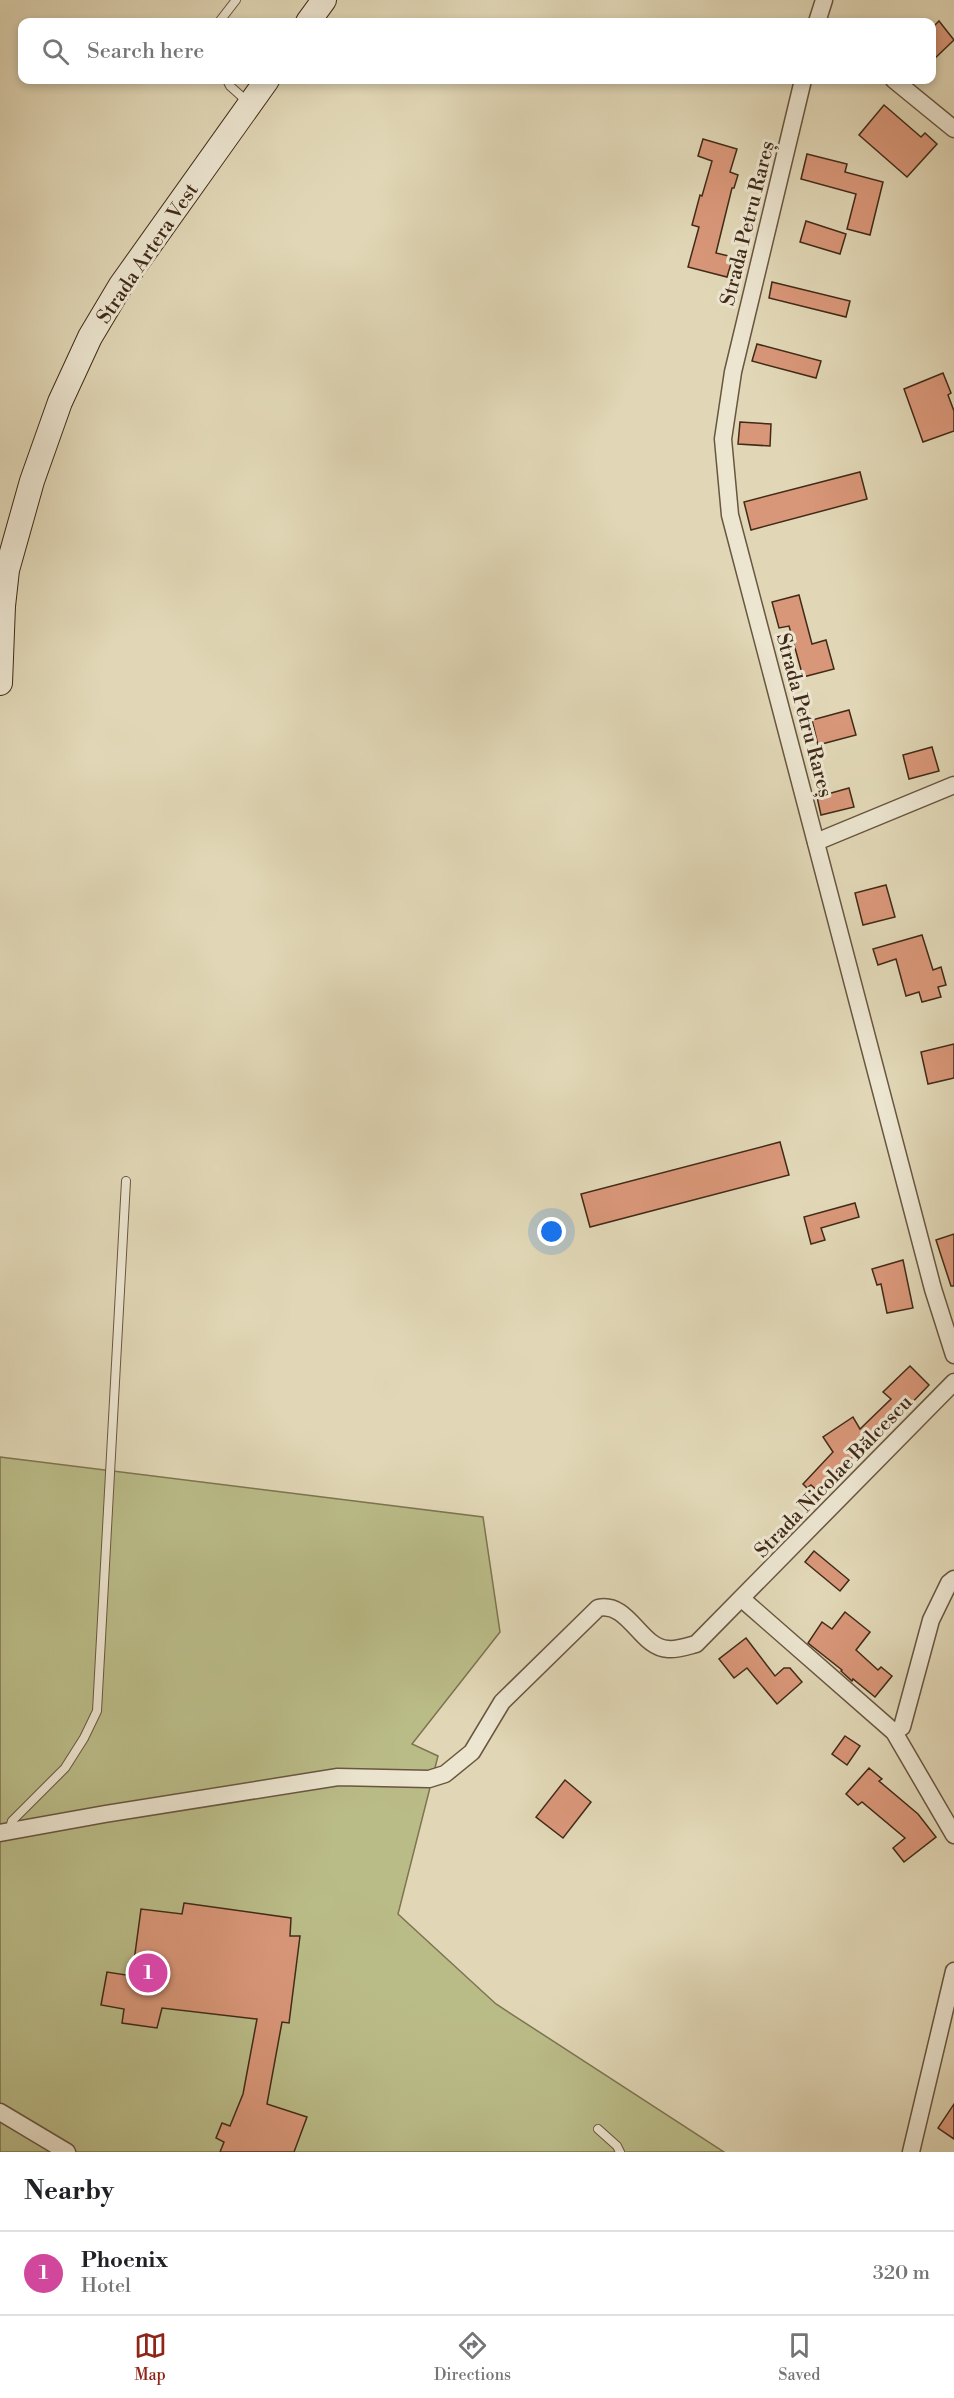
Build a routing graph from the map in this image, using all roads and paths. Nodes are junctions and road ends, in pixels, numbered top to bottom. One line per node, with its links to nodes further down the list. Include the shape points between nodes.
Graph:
1 (236, 0): 4 (lane)
2 (324, 0): 5 (main road)
3 (824, 0): 6 (street)
4 (222, 18)
5 (311, 18)
6 (818, 18)
7 (229, 84): 11 (lane)
8 (264, 84): 11 (main road, Strada Artera Vest)
9 (802, 84): 15 (street, Strada Petru Rareș, via 732,372 723,439 730,515)
10 (899, 84): 12 (street)
11 (250, 104): 13 (main road, Strada Artera Vest, via 121,285 90,337 60,402 7,570)
12 (954, 129)
13 (0, 683)
14 (954, 785): 15 (street)
15 (816, 842): 17 (street, Strada Petru Rareș)
16 (126, 1181): 22 (lane, via 97,1711 65,1767)
17 (954, 1355)
18 (954, 1383): 20 (street, Strada Nicolae Bălcescu)
19 (954, 1579): 21 (street, via 931,1620 902,1726)
20 (742, 1599): 21 (street); 22 (street, Strada Nicolae Bălcescu, via 696,1644 667,1650 649,1640 616,1609 598,1608 502,1702 472,1752 445,1774 429,1779 338,1777)
21 (894, 1732): 23 (street)
22 (5, 1832)
23 (954, 1835)
24 (954, 1971): 29 (street)
25 (0, 2112): 27 (street)
26 (598, 2129): 28 (lane)
27 (67, 2152)
28 (620, 2152)
29 (911, 2152)

